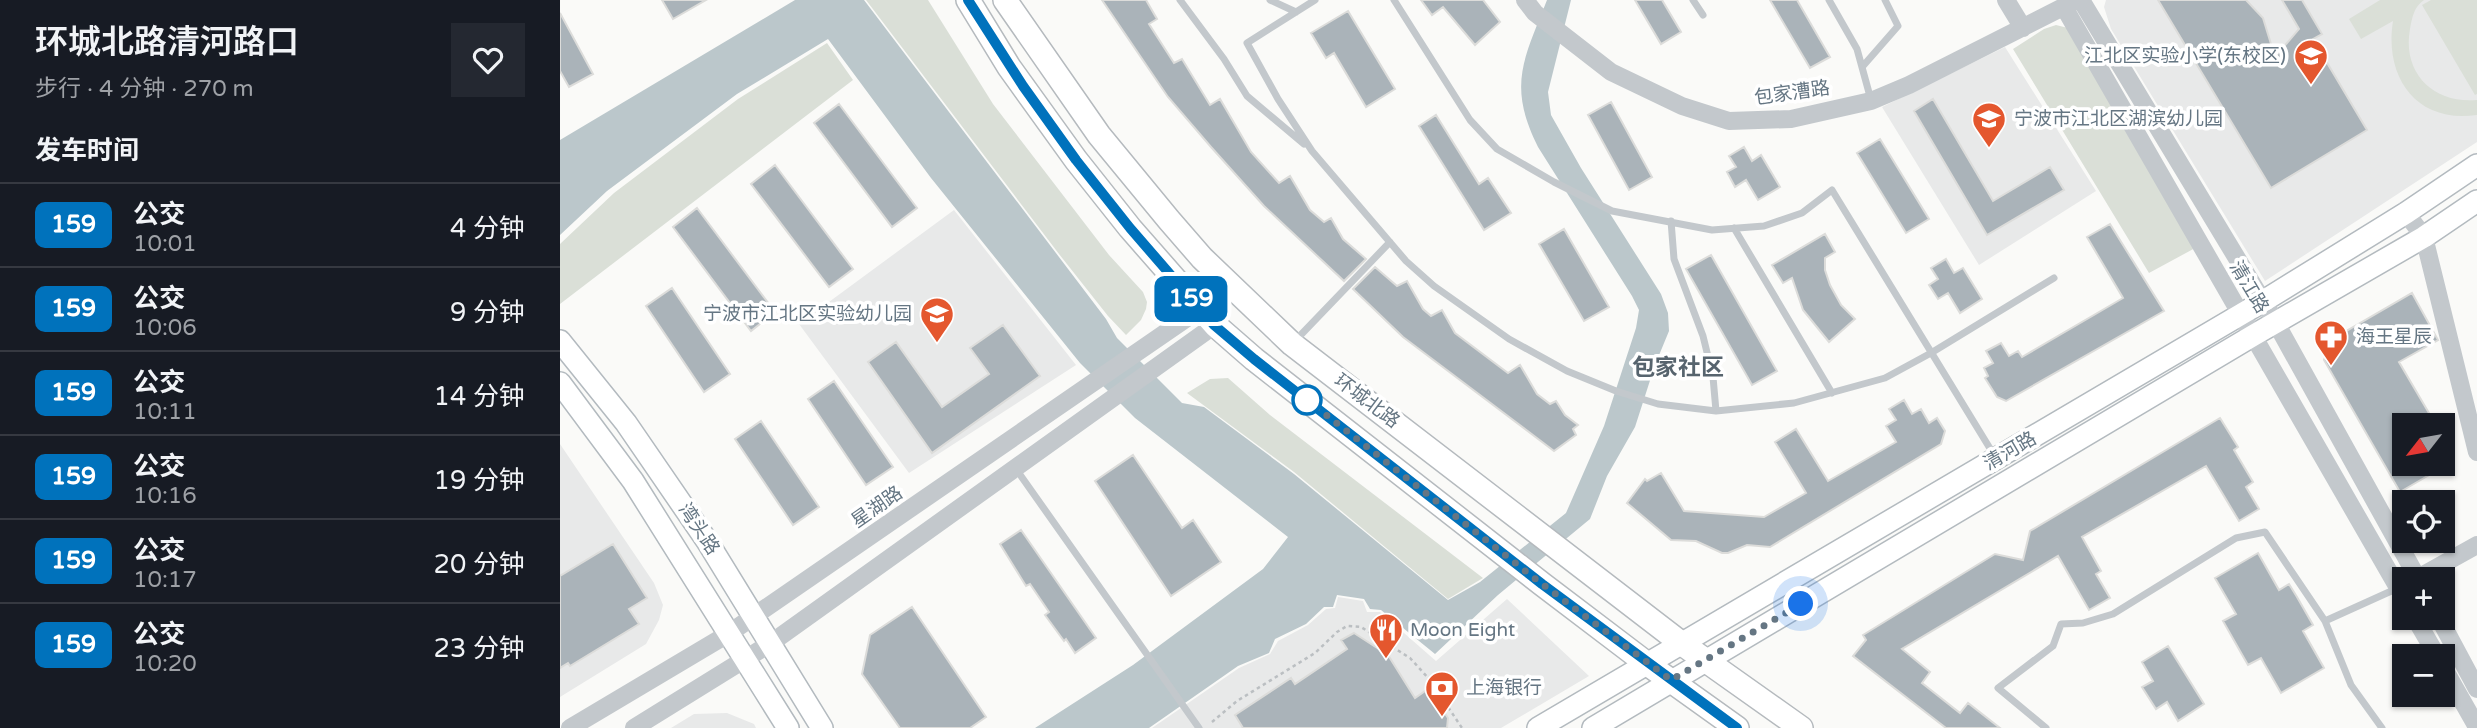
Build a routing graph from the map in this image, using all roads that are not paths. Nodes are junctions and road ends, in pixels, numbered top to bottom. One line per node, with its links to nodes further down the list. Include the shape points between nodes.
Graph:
1 (968, 0): 29 (main road, 环城北路, via 1076,160)
2 (1005, 0): 33 (main road, 环城北路, via 1099,135 1169,220)
3 (1180, 0): 18 (lane, via 1247,96)
4 (1270, 0): 13 (lane)
5 (1315, 0): 13 (lane)
6 (1394, 0): 22 (lane, via 1470,120 1497,149 1612,211)
7 (1525, 0): 17 (street, 包家漕路, via 1535,13 1611,72 1682,106 1729,121 1791,118)
8 (1693, 0): 14 (lane)
9 (1829, 0): 16 (lane)
10 (1885, 0): 16 (lane, via 1898,26)
11 (2006, 0): 15 (street)
12 (2074, 2): 15 (street, 包家漕路); 27 (street, 清江路); 28 (street, 清江路)
13 (1296, 12): 18 (lane, via 1247,43)
14 (1703, 15)
15 (2023, 28): 17 (street, 包家漕路)
16 (1863, 65): 17 (lane)
17 (1871, 101)
18 (1312, 151): 25 (lane)
19 (2477, 166): 21 (main road, 清河路)
20 (2477, 201): 24 (main road, 清河路)
21 (2406, 213): 24 (street); 27 (main road, 清河路)
22 (1671, 222): 23 (lane, via 1712,230); 37 (lane, via 1674,259 1703,336)
23 (1734, 228): 34 (lane, via 1764,226 1802,213 1832,190); 36 (lane)
24 (2424, 237): 30 (main road, 清河路); 38 (street)
25 (1390, 242): 33 (lane); 37 (lane, via 1434,286 1491,327 1567,371 1658,404)
26 (2054, 278): 34 (lane)
27 (2262, 302): 28 (main road, 清河路); 30 (street, 清江路)
28 (2240, 315): 31 (street, 清江路); 40 (main road, 清河路)
29 (1207, 317): 41 (street); 47 (street, 星湖路); 55 (main road, 环城北路)
30 (2276, 323): 31 (main road, 清河路); 43 (street, 清江路)
31 (2254, 335): 45 (street, 清江路); 53 (main road, 清河路)
32 (560, 341): 47 (main road, 湾头路, via 626,423)
33 (1292, 344): 52 (main road, 环城北路)
34 (1931, 353): 36 (lane, via 1885,378); 40 (lane)
35 (560, 383): 50 (main road, 湾头路, via 633,481)
36 (1832, 393): 37 (lane, via 1794,403)
37 (1716, 411)
38 (2473, 421): 39 (street)
39 (2477, 452)
40 (1996, 458): 52 (main road, 清河路)
41 (1015, 468): 51 (street); 64 (lane)
42 (2477, 545): 44 (street, 清江路)
43 (2410, 567)
44 (2438, 567)
45 (2392, 573)
46 (2392, 594): 48 (lane)
47 (755, 616): 50 (street, 星湖路); 51 (main road, 湾头路)
48 (2325, 621): 69 (lane, via 2265,532 2236,538 2113,614 2061,624 2053,646 1998,688); 70 (lane, via 2351,685)
49 (2445, 630): 58 (street)
50 (728, 634): 54 (main road, 湾头路); 60 (street, 星湖路)
51 (772, 643): 54 (street); 63 (main road, 湾头路)
52 (1681, 643): 53 (main road, 环城北路); 55 (main road, 清河路)
53 (1705, 660): 56 (main road, 清河路); 68 (main road, 环城北路)
54 (745, 661): 61 (street); 62 (main road, 湾头路)
55 (1646, 663): 56 (main road, 环城北路); 65 (main road, 清河路)
56 (1671, 680): 66 (main road, 清河路); 67 (main road, 环城北路)
57 (2455, 688): 59 (street)
58 (2477, 689)
59 (2477, 727)
60 (570, 728)
61 (634, 728)
62 (788, 728)
63 (822, 728)
64 (1199, 728)
65 (1538, 728)
66 (1593, 728)
67 (1737, 728)
68 (1801, 728)
69 (2046, 728)
70 (2382, 728)

